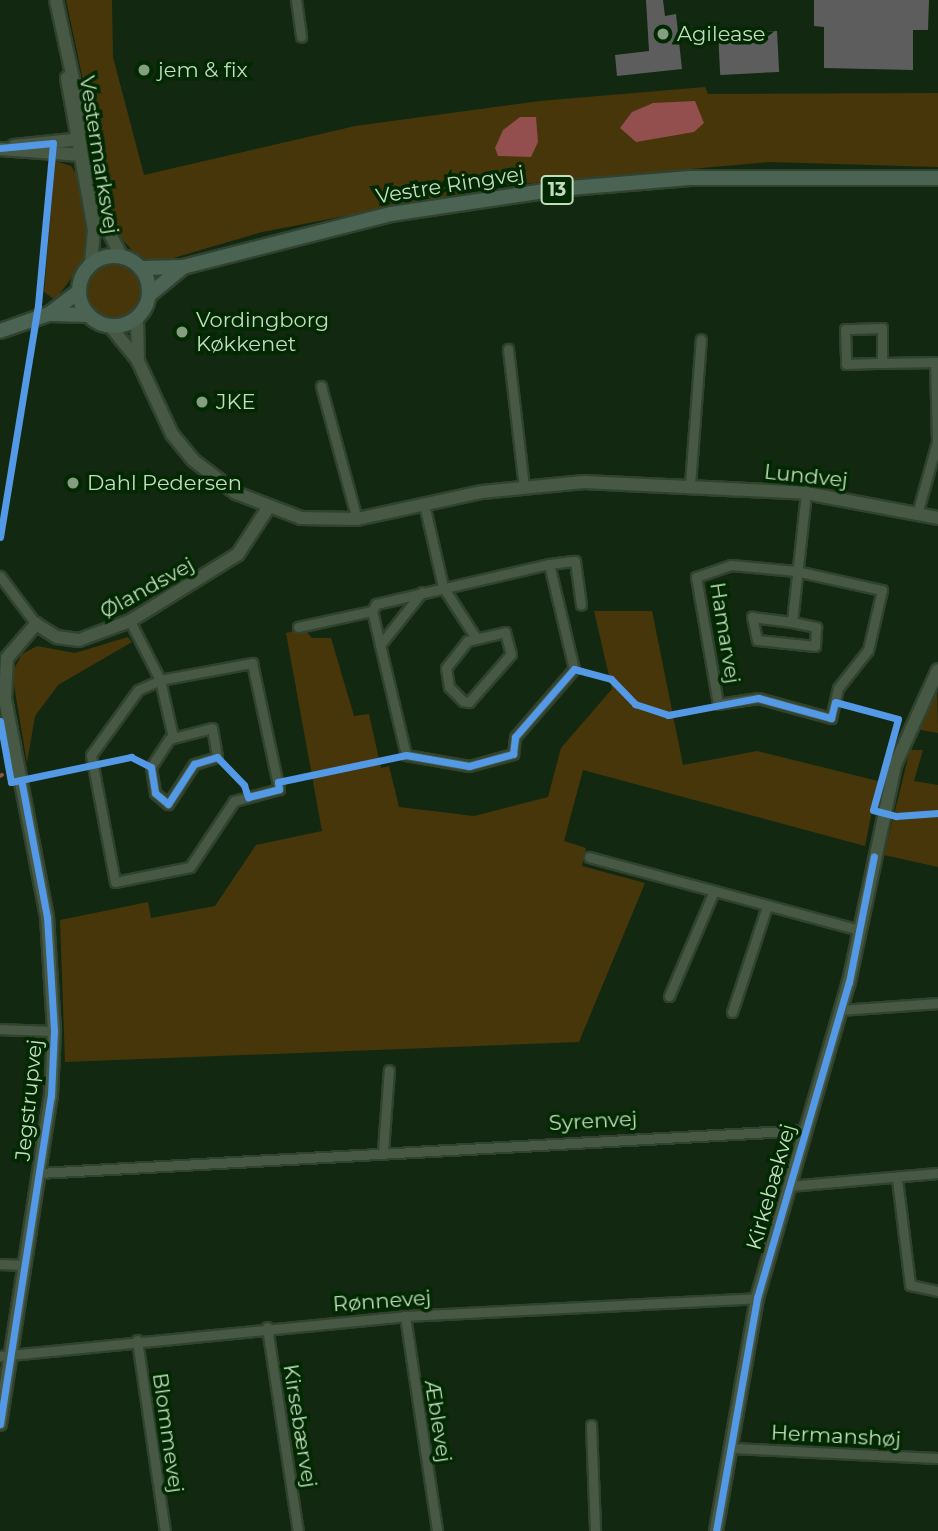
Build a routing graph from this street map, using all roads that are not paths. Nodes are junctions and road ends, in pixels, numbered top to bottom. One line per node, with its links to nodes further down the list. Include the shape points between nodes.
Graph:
1 (56, 0): 4 (street, Vestermarksvej)
2 (296, 0): 3 (street)
3 (301, 37)
4 (81, 140): 5 (street); 6 (street, Vestermarksvej)
5 (0, 149): 6 (street)
6 (83, 155): 8 (street, Vestermarksvej, via 104,222); 9 (street, Vestermarksvej, via 94,229)
7 (938, 178): 10 (main road, Vestre Ringvej / 13, via 690,178 558,190 391,214)
8 (122, 257): 9 (main road); 11 (main road)
9 (90, 265): 12 (main road)
10 (183, 267): 11 (main road, Vestre Ringvej / 13); 13 (main road, Vestre Ringvej / 13)
11 (141, 268): 13 (main road)
12 (79, 290): 14 (main road); 15 (main road)
13 (149, 295): 16 (main road, 13)
14 (49, 314): 15 (main road); 18 (main road)
15 (89, 315): 17 (main road)
16 (137, 318): 17 (main road); 21 (street, Lundvej)
17 (110, 326): 21 (street, Lundvej)
18 (0, 331)
19 (701, 339): 25 (street)
20 (508, 349): 26 (street)
21 (138, 362): 29 (street, Lundvej, via 154,403 193,460 236,493)
22 (937, 362): 23 (street); 30 (street, via 937,442)
23 (882, 363): 23 (street, via 882,328 845,329 846,364)
24 (321, 386): 32 (street)
25 (690, 484): 26 (street, Lundvej); 27 (street, Lundvej)
26 (524, 487): 28 (street, Lundvej)
27 (806, 493): 30 (street, Lundvej); 34 (street)
28 (424, 504): 32 (street, Lundvej); 36 (street)
29 (268, 508): 32 (street, Lundvej, via 301,517); 40 (street, Ølandsvej, via 238,554)
30 (917, 513): 31 (street, Lundvej)
31 (938, 518)
32 (357, 519)
33 (549, 564): 36 (street); 38 (street, via 575,561); 45 (street, via 574,668 515,737 513,754 469,766 406,755)
34 (796, 571): 34 (street, Hamarvej, via 731,565 696,577 718,704 758,698 831,718 838,688 868,650 881,590); 41 (street)
35 (0, 576): 42 (street, Ølandsvej)
36 (443, 587): 37 (street); 44 (street)
37 (422, 592): 39 (street, via 376,604); 45 (street)
38 (581, 605)
39 (372, 611): 43 (street); 45 (street)
40 (130, 621): 42 (street, Ølandsvej, via 79,640 57,637); 47 (street)
41 (792, 622): 41 (street, Hamarvej, via 779,620 752,617 757,640 816,646 816,627)
42 (36, 624): 58 (street, Jegstrupvej, via 7,658 2,677 47,917)
43 (298, 627)
44 (476, 638): 44 (street, via 467,640 446,668 449,687 469,702 511,654 505,632)
45 (380, 645)
46 (938, 670): 52 (street, Kirkebækvej, via 895,765)
47 (160, 680): 47 (street, via 252,663 279,789 234,801 190,867 116,882 91,755 138,690); 48 (street)
48 (173, 737): 48 (street, via 150,766 155,793 168,804 194,764 218,758 212,728)
49 (589, 857): 50 (street)
50 (714, 891): 51 (street); 53 (street)
51 (767, 906): 52 (street); 56 (street)
52 (859, 930): 55 (street, Kirkebækvej)
53 (669, 996)
54 (938, 1003): 55 (street)
55 (841, 1010): 60 (street, Kirkebækvej)
56 (732, 1012)
57 (0, 1029): 58 (street)
58 (54, 1031): 62 (street, Jegstrupvej)
59 (389, 1070): 61 (street)
60 (806, 1129): 61 (street, Syrenvej); 65 (street, Kirkebækvej)
61 (383, 1151): 62 (street, Syrenvej)
62 (39, 1173): 67 (street, Jegstrupvej)
63 (938, 1174): 64 (street)
64 (897, 1179): 65 (street); 68 (street, via 910,1285)
65 (788, 1186): 69 (street, Kirkebækvej)
66 (0, 1264): 67 (street)
67 (25, 1265): 73 (street, Jegstrupvej)
68 (938, 1291)
69 (757, 1298): 70 (street, Rønnevej); 76 (street, Kirkebækvej)
70 (405, 1316): 71 (street, Rønnevej); 80 (street, Æblevej)
71 (267, 1327): 72 (street, Rønnevej); 79 (street, Kirsebærvej)
72 (137, 1340): 73 (street, Rønnevej); 78 (street, Blommevej)
73 (6, 1355): 74 (street, Jegstrupvej)
74 (0, 1424)
75 (591, 1425): 81 (street)
76 (732, 1448): 77 (street, Hermanshøj); 82 (street, Kirkebækvej)
77 (938, 1458)
78 (165, 1531)
79 (298, 1531)
80 (437, 1531)
81 (595, 1531)
82 (716, 1531)

